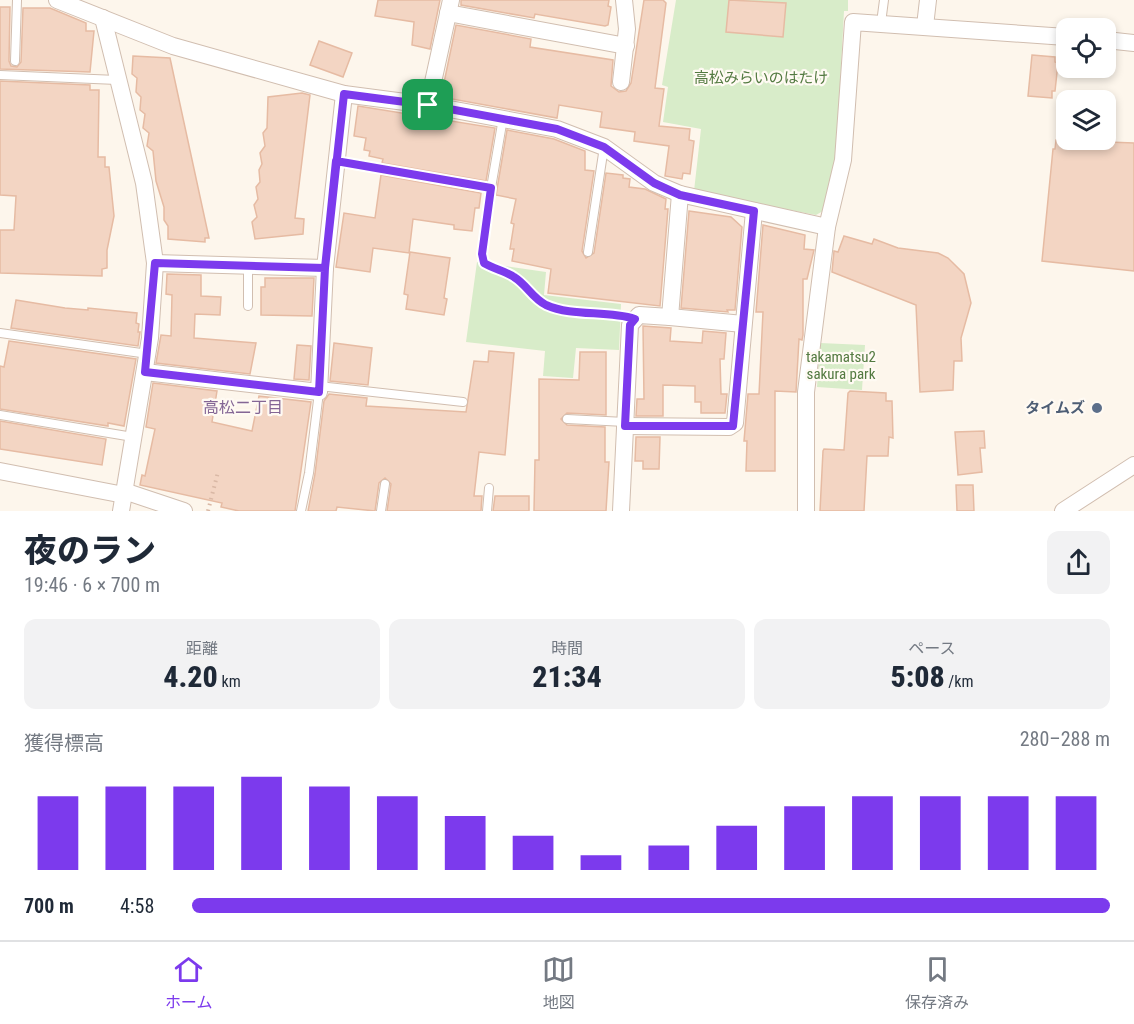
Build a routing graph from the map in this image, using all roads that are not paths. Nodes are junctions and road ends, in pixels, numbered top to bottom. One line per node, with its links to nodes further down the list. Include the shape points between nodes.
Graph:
1 (17, 0): 14 (lane)
2 (57, 0): 7 (street)
3 (624, 0): 13 (street)
4 (884, 0): 8 (lane)
5 (928, 0): 9 (street)
6 (450, 7): 13 (street); 19 (street)
7 (103, 18): 16 (street); 18 (street, via 174,46)
8 (881, 23): 9 (street); 26 (street, via 856,21 852,25 843,160)
9 (926, 26): 10 (street)
10 (1056, 36)
11 (1116, 41): 12 (street)
12 (1134, 43)
13 (626, 46): 17 (street)
14 (15, 61)
15 (0, 75): 16 (lane)
16 (117, 80): 29 (street, via 144,183)
17 (621, 82)
18 (344, 94): 19 (street); 22 (street)
19 (428, 105): 20 (street)
20 (503, 118): 21 (street, via 557,129); 23 (lane)
21 (604, 147): 24 (street, via 654,183); 27 (lane)
22 (336, 161): 23 (lane); 31 (street)
23 (491, 188): 28 (lane)
24 (680, 195): 25 (street); 33 (street)
25 (754, 211): 26 (street); 34 (street)
26 (827, 227): 54 (street, via 806,392)
27 (588, 252)
28 (482, 254)
29 (155, 263): 30 (street); 36 (street)
30 (248, 266): 31 (street); 32 (lane)
31 (325, 268): 38 (street)
32 (248, 306)
33 (670, 317): 34 (street); 42 (street, via 639,315 630,325)
34 (742, 324): 42 (street, via 733,426)
35 (0, 333): 36 (lane)
36 (148, 354): 37 (street)
37 (145, 372): 38 (street); 43 (street)
38 (319, 389): 39 (lane); 50 (lane)
39 (463, 402)
40 (0, 415): 43 (lane)
41 (567, 419): 42 (lane)
42 (625, 424): 53 (street)
43 (133, 437): 48 (street)
44 (1134, 465): 55 (street)
45 (0, 471): 48 (street)
46 (385, 484): 51 (lane)
47 (489, 488): 52 (lane)
48 (123, 499): 49 (street)
49 (184, 511)
50 (301, 511)
51 (381, 511)
52 (487, 511)
53 (621, 511)
54 (806, 511)
55 (1063, 511)

